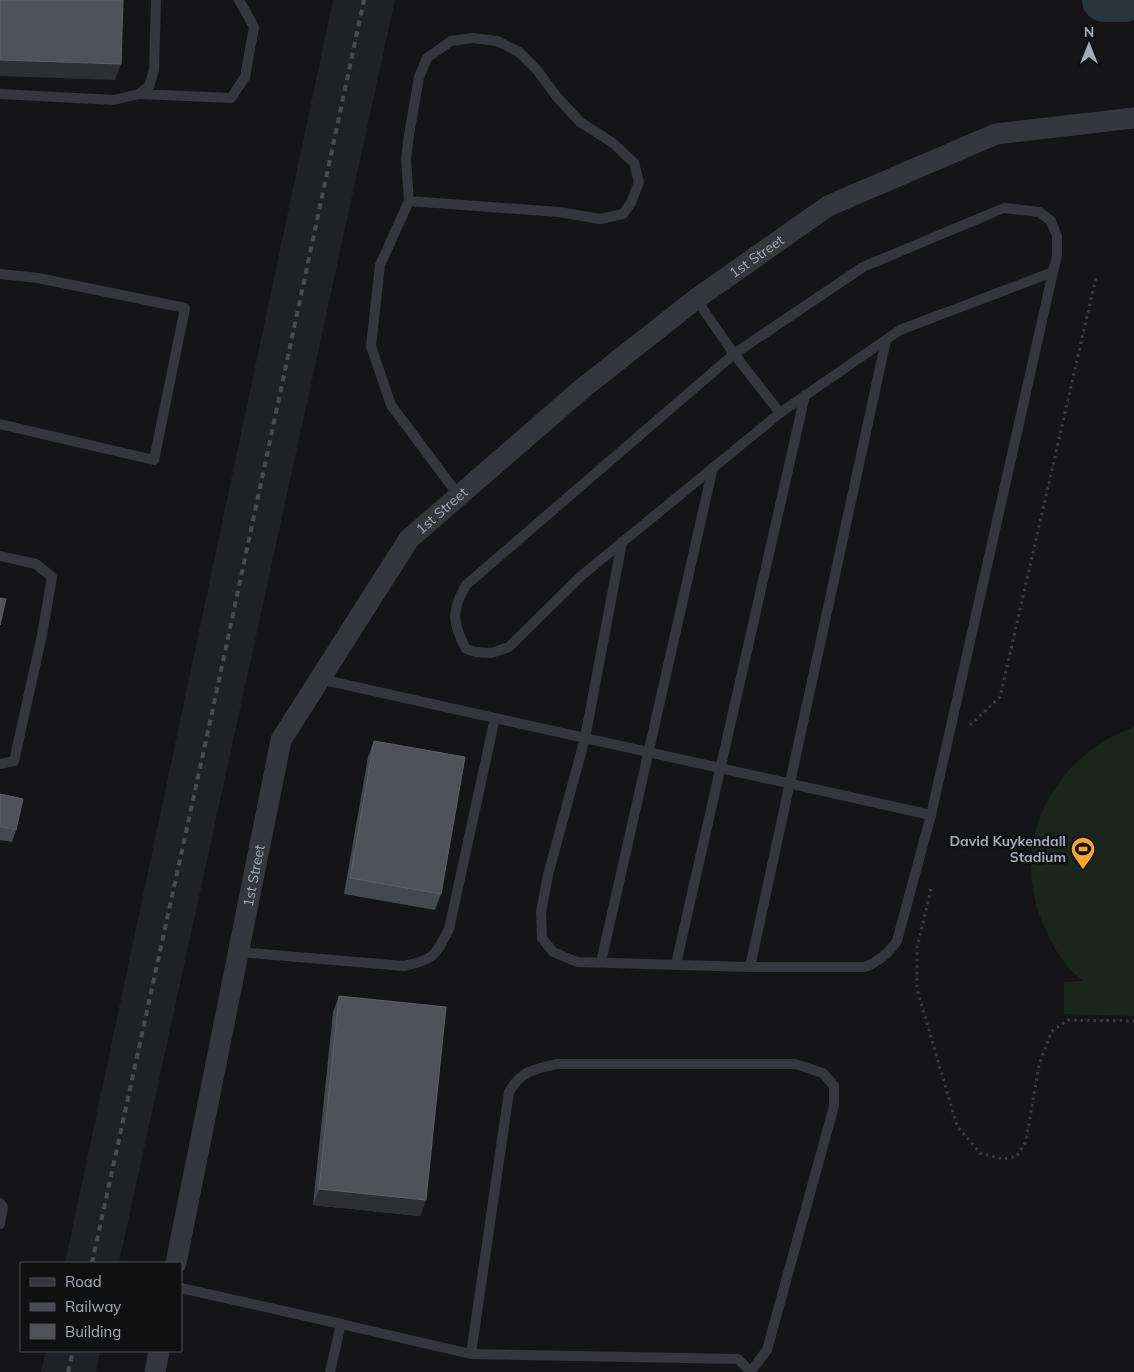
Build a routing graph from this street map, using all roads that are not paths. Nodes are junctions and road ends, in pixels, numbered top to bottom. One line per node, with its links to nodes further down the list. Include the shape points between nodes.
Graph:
1 (156, 0): 4 (lane, via 154,70 148,86)
2 (239, 0): 4 (lane, via 254,27 245,77 231,98)
3 (0, 94): 4 (lane, via 114,100)
4 (139, 94)
5 (1134, 118): 9 (street, 1st Street, via 996,134 828,206)
6 (409, 201): 6 (lane, via 406,159 419,76 427,58 451,42 474,38 497,42 519,52 580,122 613,143 634,163 639,182 631,204 623,214 600,219 559,212); 16 (lane, via 380,266 371,346 391,405)
7 (1053, 272): 10 (lane, via 900,330); 11 (lane, via 1057,236 1051,221 1039,212 1004,208 863,267); 26 (lane)
8 (0, 274): 14 (lane, via 38,278 185,308 154,460)
9 (696, 299): 11 (lane); 16 (street, 1st Street, via 583,388)
10 (886, 340): 12 (lane); 25 (lane)
11 (734, 354): 13 (lane); 17 (lane, via 466,585 456,602 455,618 466,649 492,653 509,647 581,576)
12 (804, 395): 13 (lane); 24 (lane)
13 (780, 412): 15 (lane)
14 (0, 424)
15 (713, 467): 17 (lane); 22 (lane)
16 (459, 496): 19 (street, 1st Street, via 409,539)
17 (622, 542): 21 (lane)
18 (0, 556): 23 (lane, via 36,564 52,577 14,761)
19 (320, 679): 20 (lane); 27 (street, 1st Street, via 281,740)
20 (495, 718): 21 (lane); 27 (lane, via 449,929 438,951 425,961 404,966)
21 (585, 738): 22 (lane); 28 (lane, via 548,875 541,912 542,938 553,952 577,962)
22 (648, 752): 24 (lane); 28 (lane)
23 (0, 764)
24 (720, 768): 25 (lane); 29 (lane)
25 (789, 784): 26 (lane); 30 (lane)
26 (931, 815): 30 (lane, via 897,941 888,954 864,967)
27 (239, 952): 33 (street, 1st Street)
28 (601, 962): 29 (lane)
29 (676, 964): 30 (lane)
30 (750, 966)
31 (0, 1204): 32 (lane, via 4,1207)
32 (0, 1224)
33 (176, 1262)
34 (182, 1288): 35 (lane)
35 (341, 1324): 37 (lane); 39 (lane)
36 (159, 1352): 38 (street)
37 (471, 1354): 40 (lane, via 738,1359); 40 (lane, via 509,1092 516,1079 535,1068 557,1064 795,1064 823,1073 834,1086 834,1106 767,1350)
38 (155, 1372)
39 (330, 1372)
40 (751, 1372)

